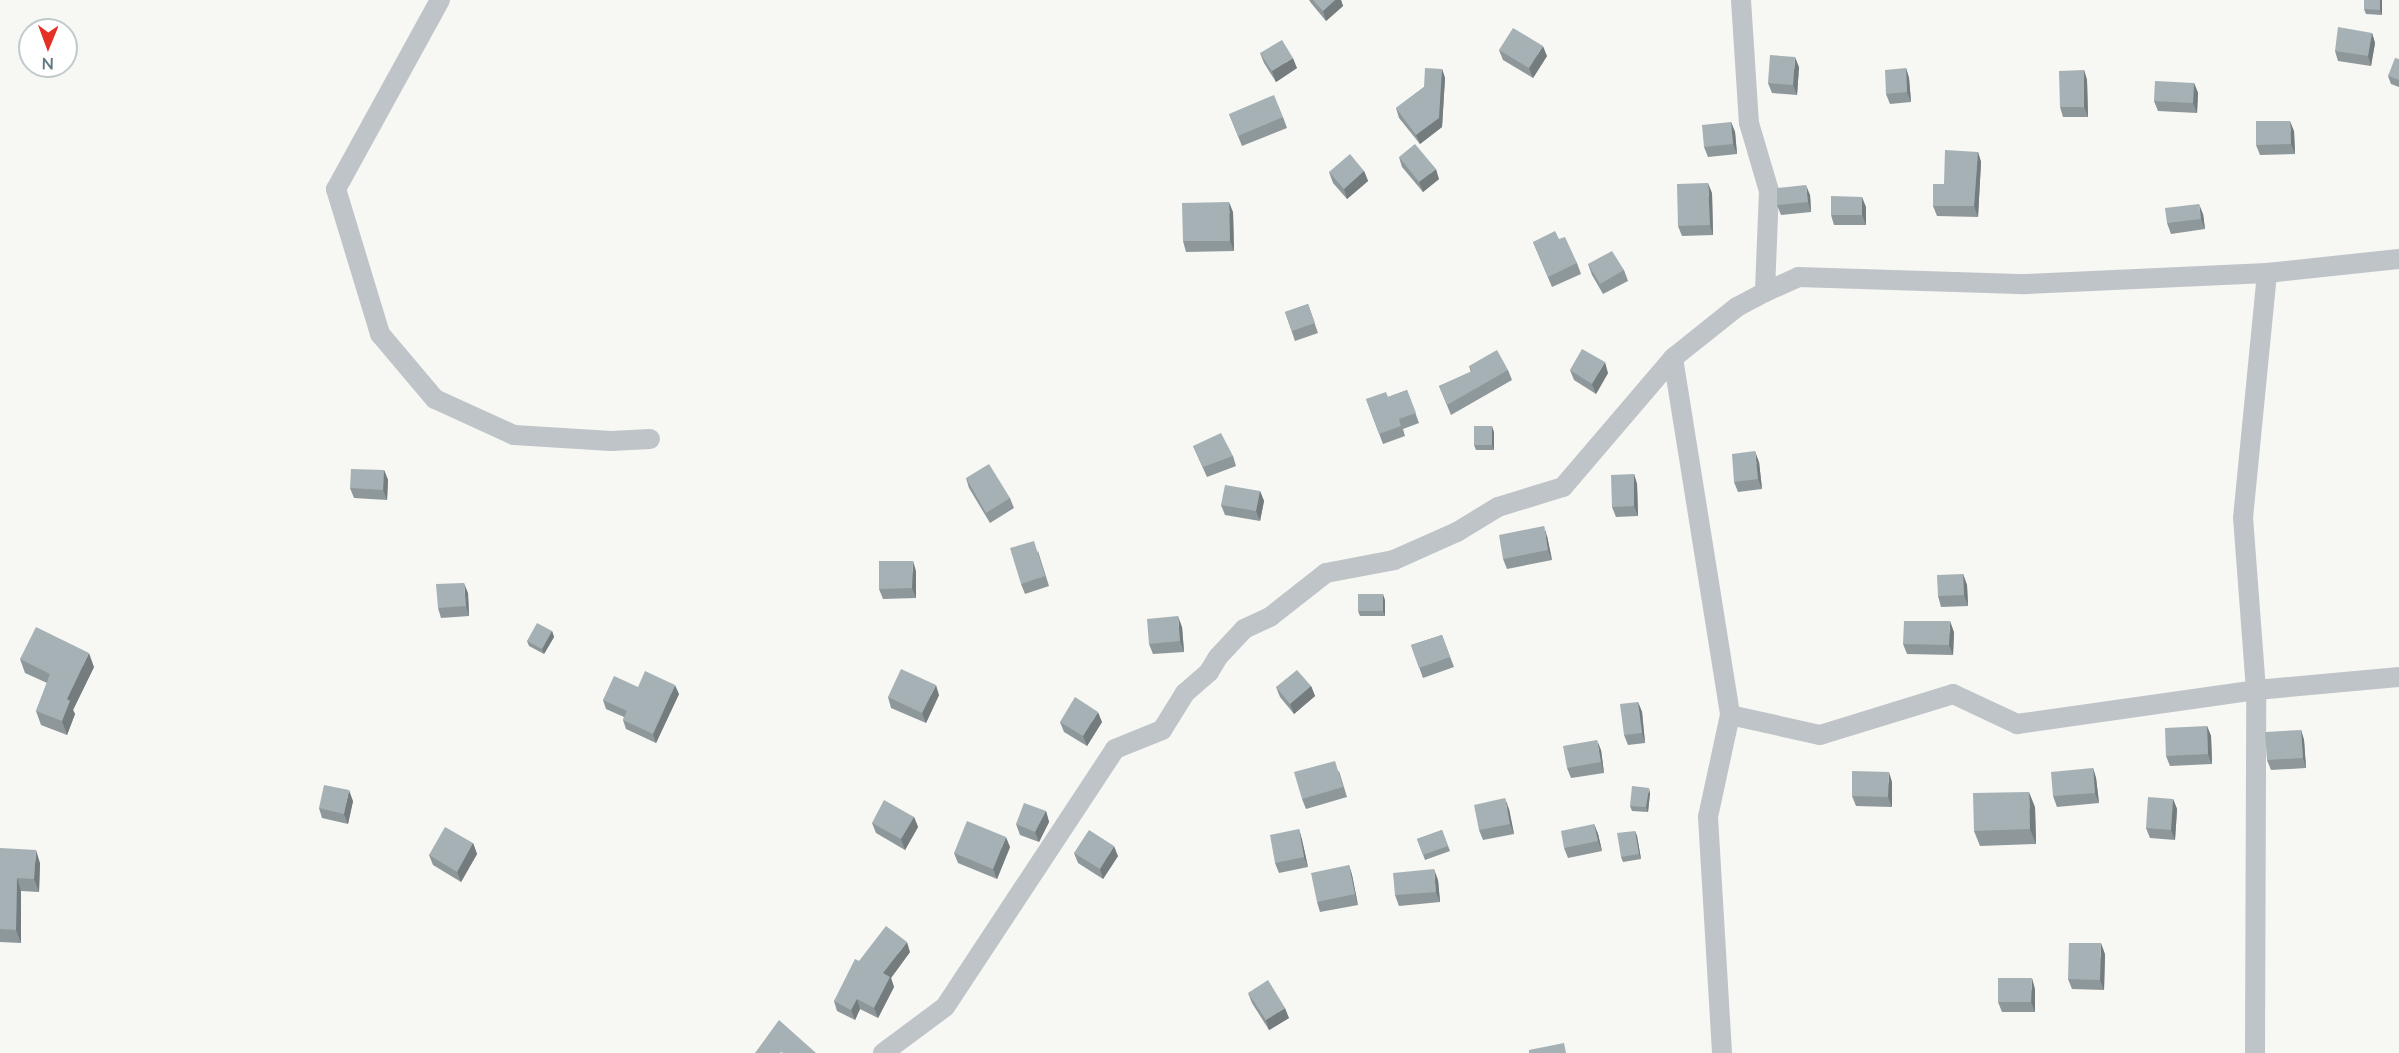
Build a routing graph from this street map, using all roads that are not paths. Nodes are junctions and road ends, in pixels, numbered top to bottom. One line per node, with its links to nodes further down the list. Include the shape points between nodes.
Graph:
1 (440, 0): 7 (street, via 336,189 380,334 435,399 514,435 611,441)
2 (1741, 0): 5 (street, via 1749,123 1769,190)
3 (2399, 259): 4 (street)
4 (2267, 273): 5 (street, via 2026,284 1798,277); 9 (street, via 2243,518)
5 (1765, 292): 6 (street, via 1737,307)
6 (1673, 358): 10 (street); 11 (street, via 1563,487 1498,507 1457,532 1394,560 1326,573 1270,617 1244,629 1209,672 1185,693 1162,730 1114,749 945,1007)
7 (650, 439)
8 (2399, 677): 9 (street)
9 (2256, 690): 10 (street, via 2016,724 1953,694 1820,735); 13 (street)
10 (1730, 715): 12 (street, via 1708,817)
11 (883, 1053)
12 (1722, 1053)
13 (2255, 1053)

